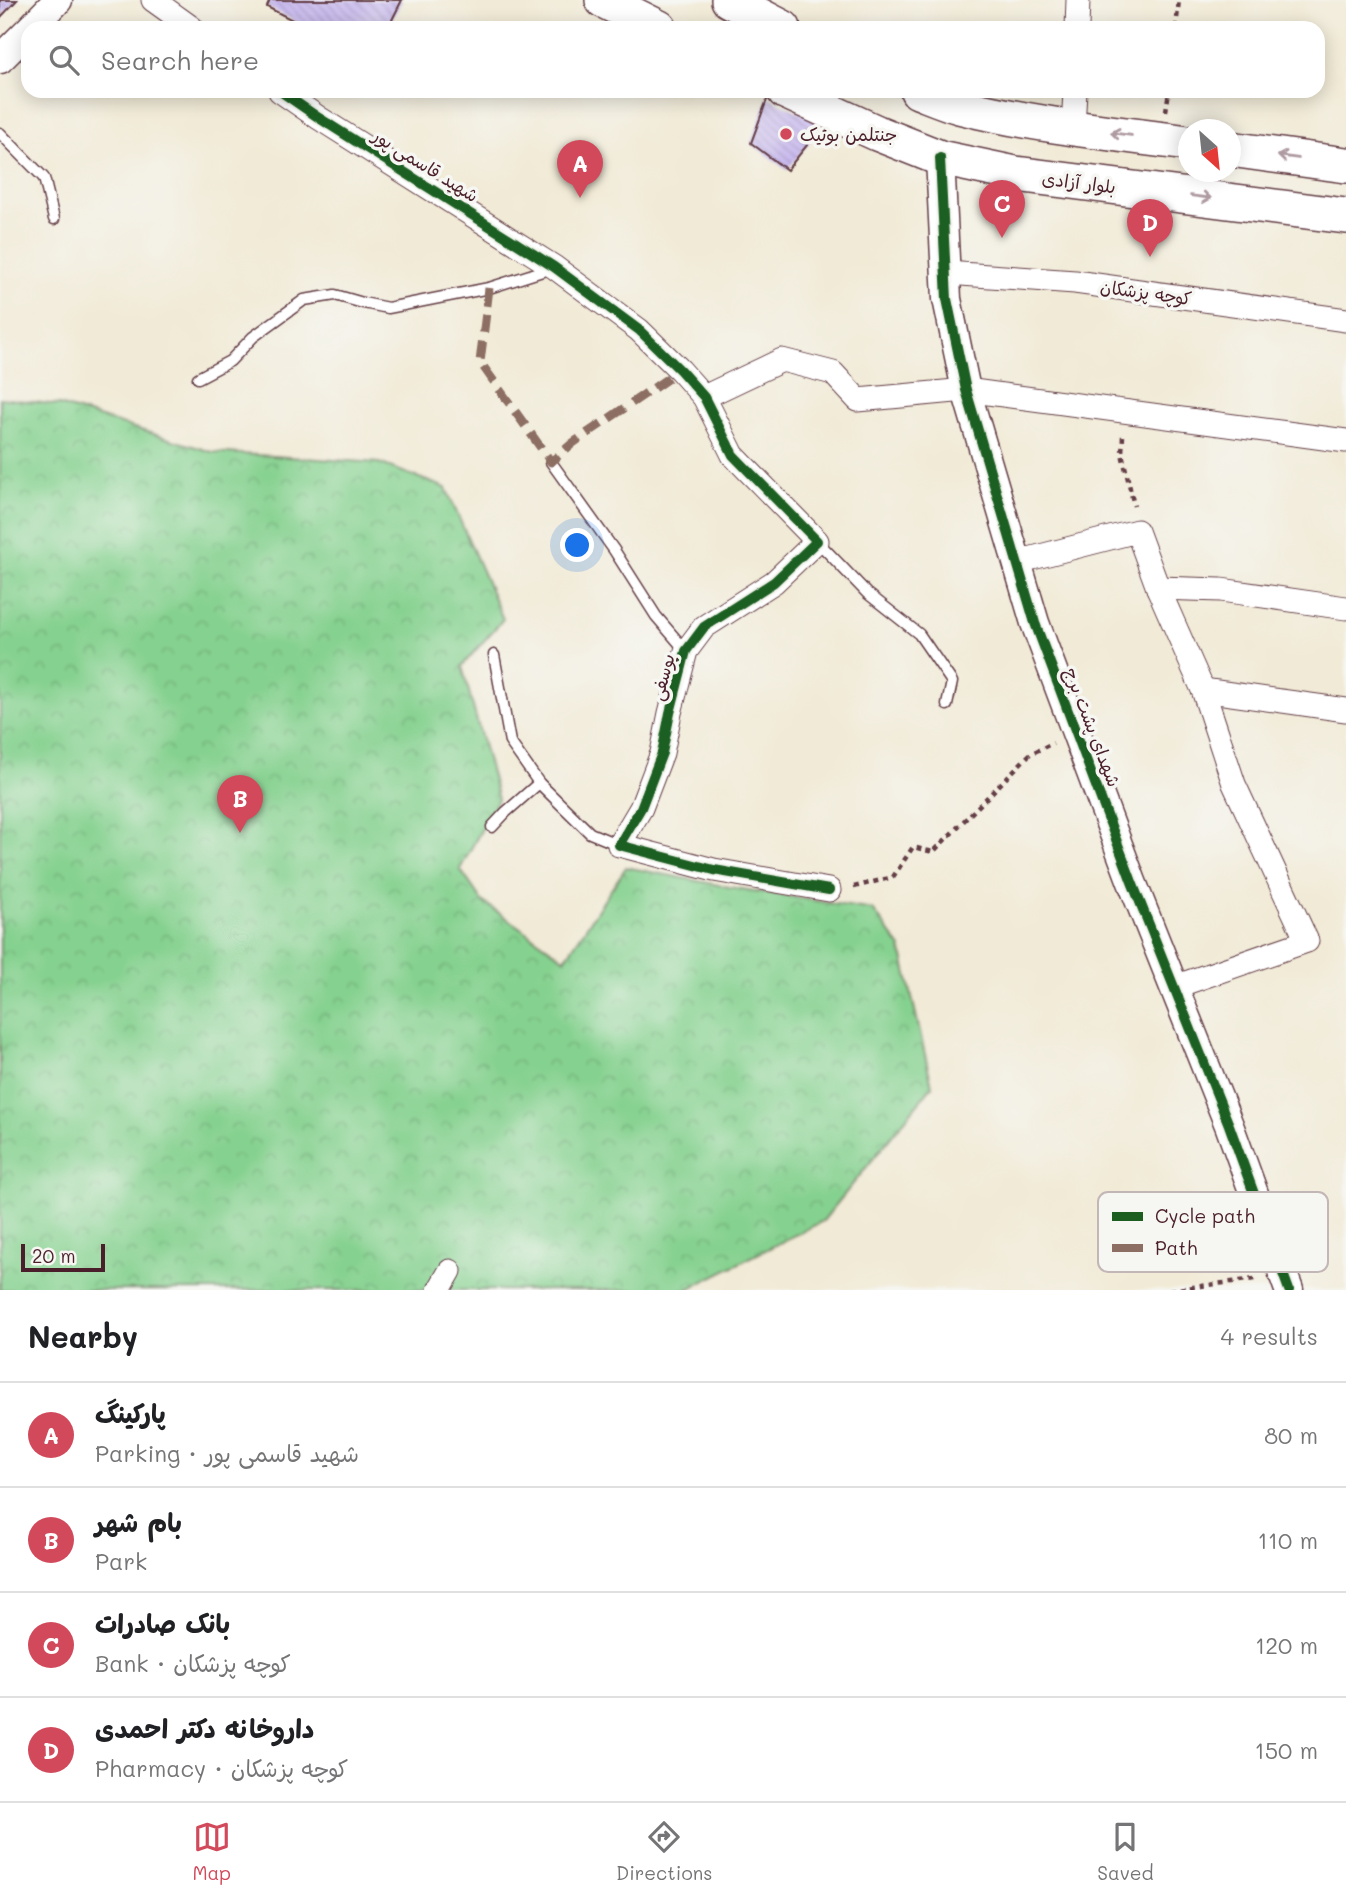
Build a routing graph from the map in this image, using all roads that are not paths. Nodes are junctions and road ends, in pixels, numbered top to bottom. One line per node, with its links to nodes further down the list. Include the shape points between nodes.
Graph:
1 (58, 0): 6 (street)
2 (153, 0): 7 (street)
3 (603, 0): 8 (main road)
4 (729, 0): 9 (main road)
5 (1078, 0): 10 (street)
6 (37, 21)
7 (182, 21)
8 (645, 21)
9 (770, 21)
10 (1077, 21)
11 (21, 37): 12 (street)
12 (0, 59)
13 (290, 98): 26 (street, شهید قاسمی پور)
14 (800, 98): 22 (main road, بلوار آزادی)
15 (936, 98): 17 (main road)
16 (1075, 98): 18 (street)
17 (957, 106): 18 (main road); 22 (main road)
18 (1073, 128): 20 (main road, one-way to 18)
19 (0, 133): 25 (lane, via 44,178)
20 (1178, 142)
21 (1241, 151): 23 (main road, one-way to 21)
22 (940, 158): 24 (main road, بلوار آزادی, one-way to 24, via 1016,174); 27 (street, شهدای پشت برج)
23 (1346, 165)
24 (1346, 216)
25 (54, 219)
26 (554, 267): 29 (lane, via 489,288 388,308 334,295 304,300 253,337 230,361); 31 (street, شهید قاسمی پور, via 639,330)
27 (946, 273): 28 (street, کوچه پزشکان, via 1075,282); 30 (street, شهدای پشت برج)
28 (1346, 320)
29 (198, 378)
30 (966, 390): 31 (street, via 858,400 833,373 782,359); 32 (street); 35 (street, شهدای پشت برج)
31 (704, 397): 34 (street, via 733,455)
32 (1346, 441)
33 (551, 462): 38 (lane, via 656,616)
34 (817, 541): 38 (street, یوسفی, via 774,582 704,627); 41 (lane, via 867,593 919,634 952,682)
35 (1017, 562): 36 (street, via 1137,531); 47 (street, شهدای پشت برج, via 1035,623)
36 (1158, 588): 37 (street, via 1220,590); 40 (street)
37 (1346, 608)
38 (687, 651): 45 (street, یوسفی, via 662,753 641,808)
39 (494, 655): 43 (lane, via 510,742)
40 (1203, 690): 42 (street); 47 (street, via 1234,784 1307,941)
41 (947, 705)
42 (1346, 710)
43 (539, 783): 44 (lane); 45 (lane, via 590,833)
44 (492, 827)
45 (619, 845): 46 (street, via 714,870)
46 (829, 890)
47 (1174, 987): 48 (street, شهدای پشت برج)
48 (1253, 1192)

